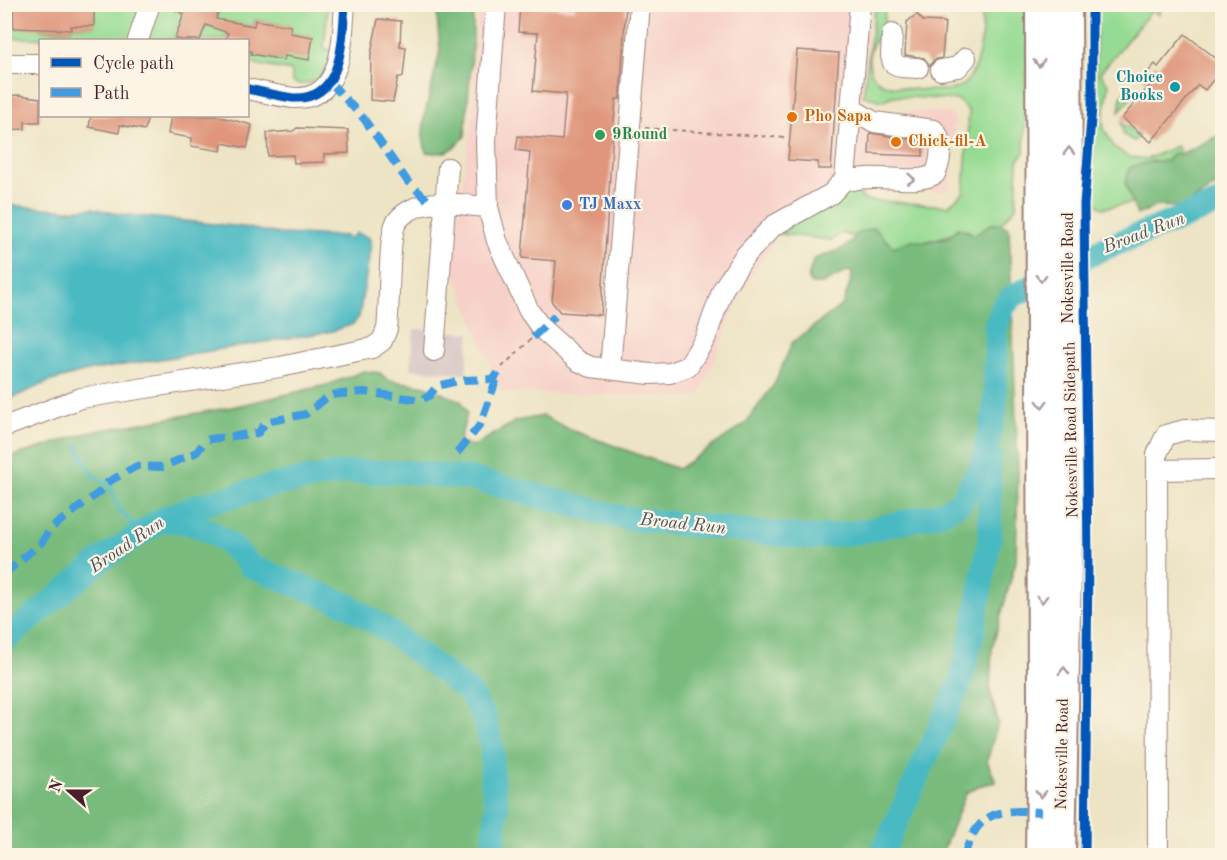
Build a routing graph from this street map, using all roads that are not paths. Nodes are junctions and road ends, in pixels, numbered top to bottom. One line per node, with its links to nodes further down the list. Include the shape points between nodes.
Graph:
1 (150, 4): 9 (street)
2 (345, 4): 15 (street, via 339,67 330,82 305,97)
3 (496, 4): 20 (street, via 486,141)
4 (640, 4): 22 (street)
5 (860, 4): 22 (street, via 847,173 839,188 773,226 744,257 723,289 705,339 688,366 670,373 650,374)
6 (1040, 4): 27 (highway, Nokesville Road, one-way to 27)
7 (1067, 4): 28 (highway, Nokesville Road, one-way to 7, via 1069,465)
8 (892, 34): 13 (street, via 893,63)
9 (138, 39)
10 (966, 58): 14 (street, via 958,67)
11 (4, 64): 12 (street)
12 (39, 64)
13 (918, 68)
14 (941, 70)
15 (249, 89)
16 (859, 113): 18 (street, one-way to 16, via 877,176 921,179 930,177 938,168 938,134 930,129 874,122)
17 (448, 168): 19 (street)
18 (853, 180)
19 (446, 205): 20 (street); 21 (street); 23 (street, via 421,205 395,224 387,329 372,348 280,367 81,398)
20 (488, 207): 22 (street, via 509,270 542,329 578,361)
21 (434, 351)
22 (609, 369)
23 (4, 427)
24 (1222, 431): 26 (street, via 1185,430 1166,435 1157,454)
25 (1222, 469): 26 (street)
26 (1157, 470): 29 (street)
27 (1040, 855)
28 (1060, 855)
29 (1158, 855)

